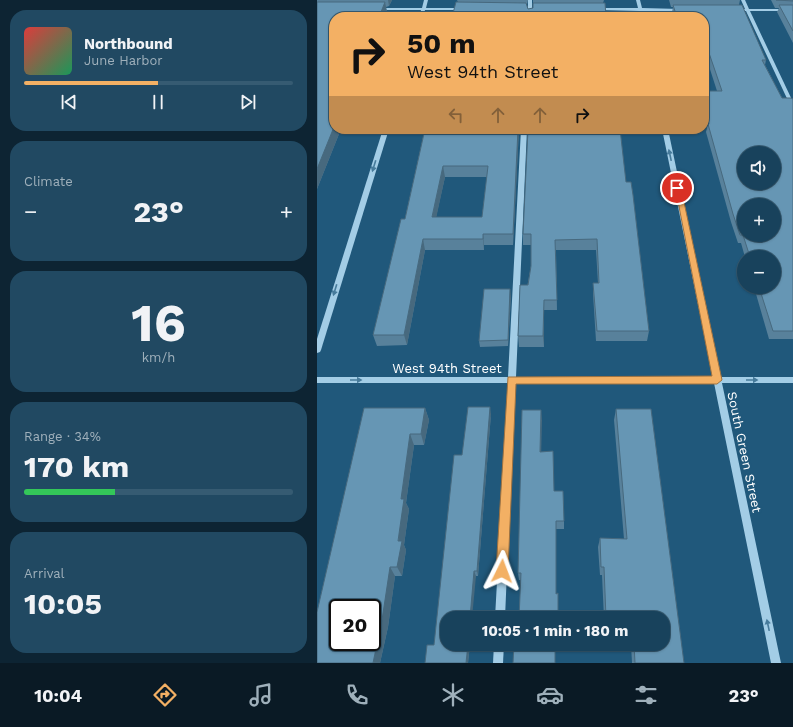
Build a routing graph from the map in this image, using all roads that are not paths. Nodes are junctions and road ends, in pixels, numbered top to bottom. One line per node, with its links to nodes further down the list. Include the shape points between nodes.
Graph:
1 (426, 0): 6 (street)
2 (531, 0): 9 (street)
3 (638, 0): 12 (street)
4 (743, 0): 15 (street)
5 (371, 9): 6 (street)
6 (423, 9): 7 (street); 17 (street)
7 (471, 9)
8 (523, 9): 9 (street)
9 (530, 9): 10 (street)
10 (537, 9)
11 (589, 9): 12 (street)
12 (640, 10): 13 (street)
13 (688, 10)
14 (733, 10): 15 (street)
15 (747, 10): 16 (street); 18 (street)
16 (793, 10)
17 (422, 12)
18 (793, 107)
19 (384, 134): 22 (street, one-way to 22)
20 (524, 134): 24 (street)
21 (666, 134): 25 (street, South Green Street, one-way to 21)
22 (317, 350)
23 (317, 380): 24 (street, West 94th Street, one-way to 24)
24 (511, 380): 25 (street, West 94th Street); 27 (street)
25 (717, 380): 26 (street, West 94th Street, one-way to 26); 30 (street, South Green Street, one-way to 25)
26 (793, 380)
27 (500, 611)
28 (499, 651): 29 (street)
29 (498, 663)
30 (776, 663)

